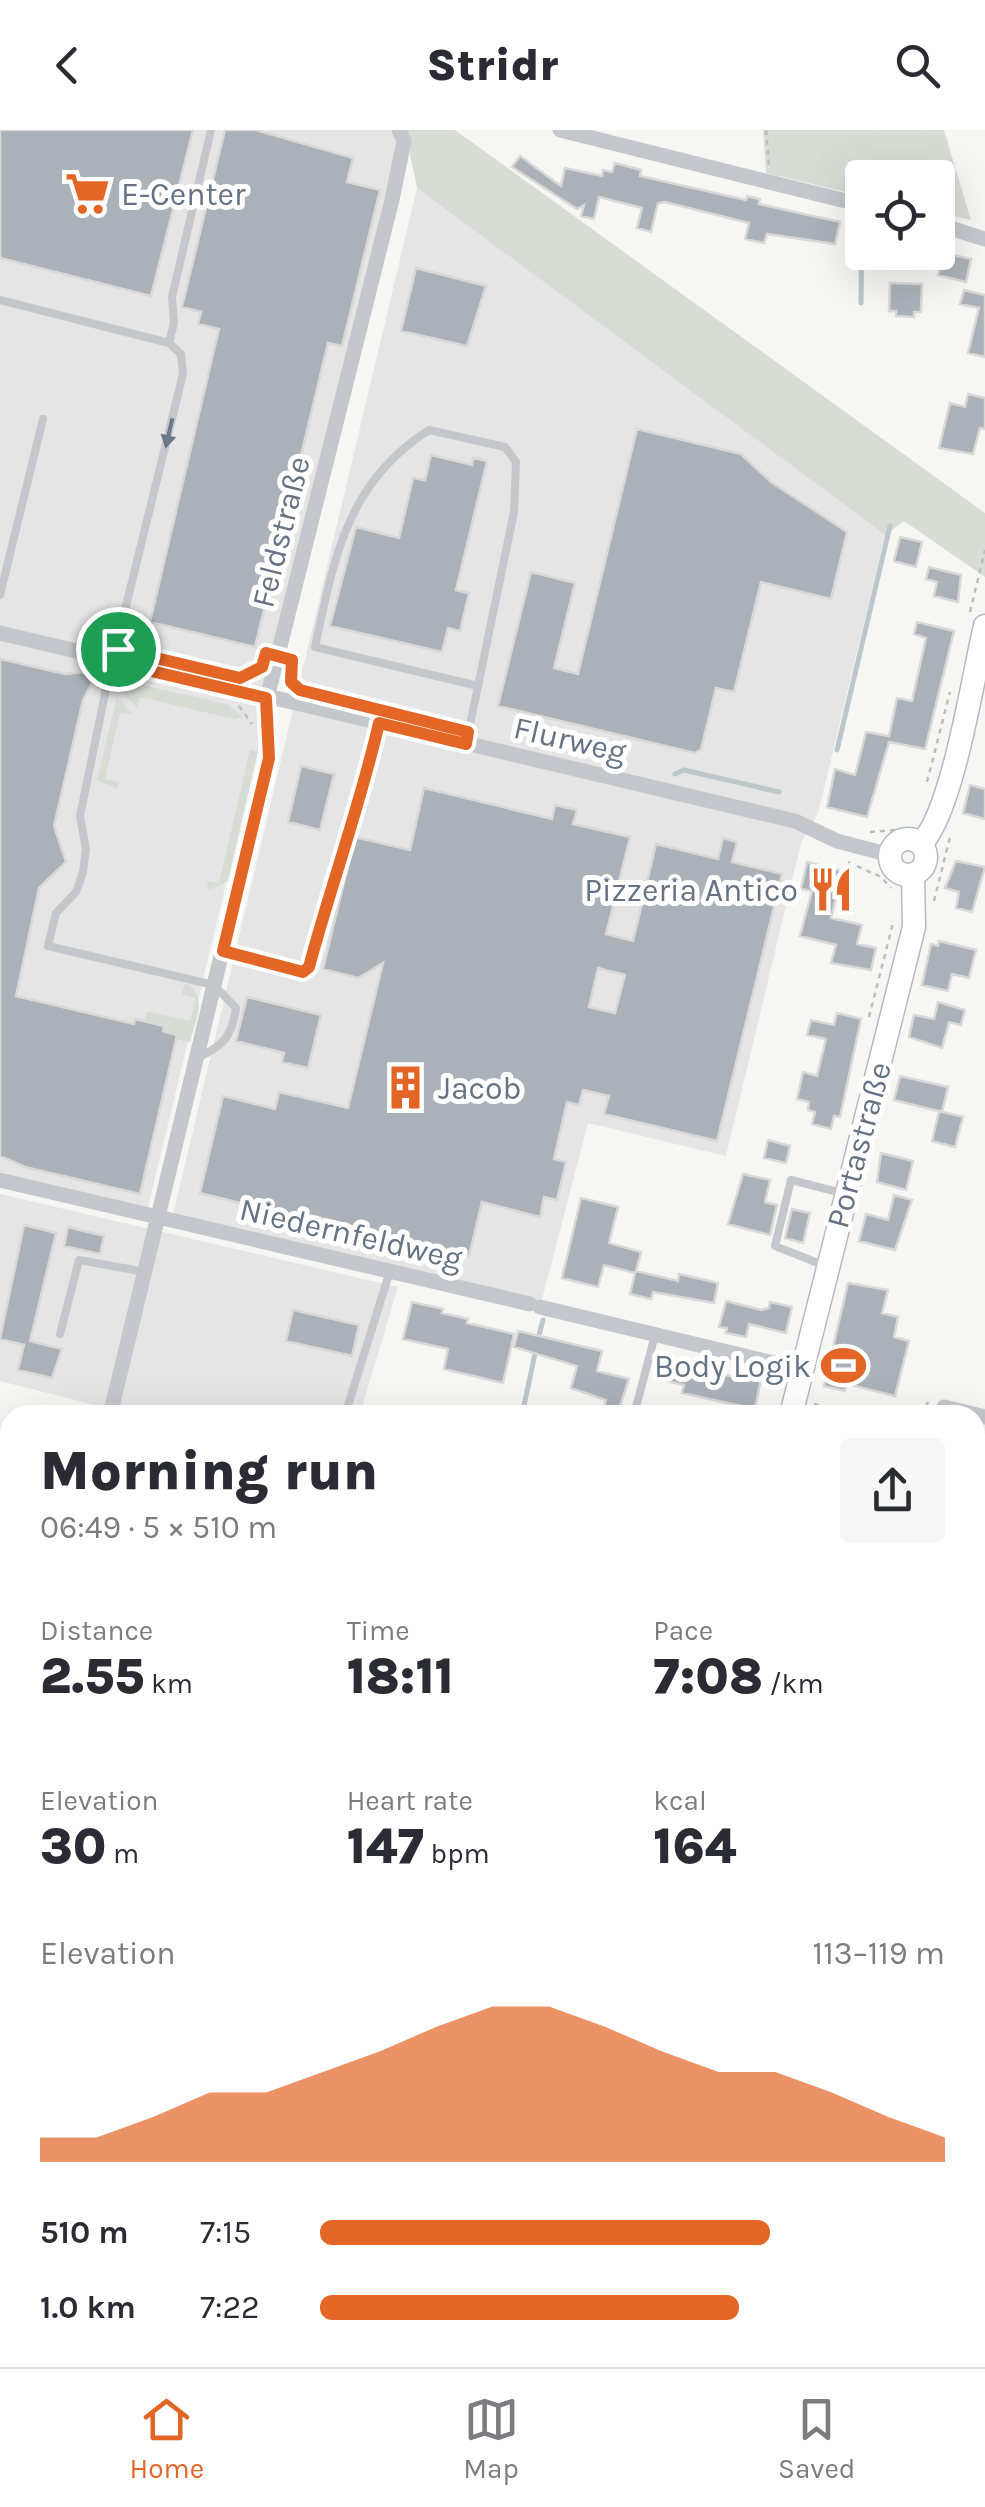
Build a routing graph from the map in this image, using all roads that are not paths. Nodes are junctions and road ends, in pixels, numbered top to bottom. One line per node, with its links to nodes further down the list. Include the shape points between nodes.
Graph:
1 (211, 130): 8 (lane, via 172,297)
2 (399, 130): 15 (street, Feldstraße, via 404,141 392,200)
3 (560, 130): 4 (street)
4 (845, 202)
5 (955, 229): 6 (street)
6 (985, 239)
7 (0, 300): 8 (lane)
8 (169, 342): 13 (lane, one-way to 13, via 181,354 183,374)
9 (43, 419): 10 (lane)
10 (0, 595)
11 (976, 626): 18 (main road, via 944,795)
12 (0, 633): 13 (street, Flurweg)
13 (113, 662): 15 (street, Flurweg); 22 (lane, via 80,816 83,872 56,914 48,946)
14 (478, 686): 14 (lane, via 514,512 516,462 505,447 428,430 397,450 358,501 341,540 316,647); 17 (lane)
15 (266, 698): 16 (street, Flurweg); 21 (street, Feldstraße, via 269,758)
16 (379, 723): 17 (street, Flurweg); 21 (lane, via 309,967 303,972)
17 (466, 744): 19 (street, Flurweg, via 795,820)
18 (914, 837): 19 (main road); 20 (main road, via 925,864)
19 (890, 855): 20 (main road, via 896,871)
20 (913, 875): 25 (main road, Portastraße, via 914,927)
21 (223, 951): 22 (street, Feldstraße)
22 (214, 985): 23 (street, Feldstraße); 23 (lane, via 236,1008 233,1031 220,1048)
23 (197, 1058): 26 (street, Feldstraße)
24 (0, 1180): 26 (street, Niedernfeldweg)
25 (846, 1194): 27 (main road, Portastraße); 27 (lane, via 792,1180 776,1246)
26 (158, 1217): 28 (street, Feldstraße); 29 (street, Niedernfeldweg)
27 (828, 1266): 32 (main road, Portastraße)
28 (145, 1272): 30 (lane, via 80,1260); 33 (street, Feldstraße)
29 (390, 1272): 31 (street, Niedernfeldweg); 34 (lane)
30 (60, 1334)
31 (655, 1335): 32 (street, Niedernfeldweg); 35 (lane)
32 (803, 1370): 36 (main road, Portastraße)
33 (112, 1405)
34 (348, 1405)
35 (637, 1405)
36 (794, 1405)

